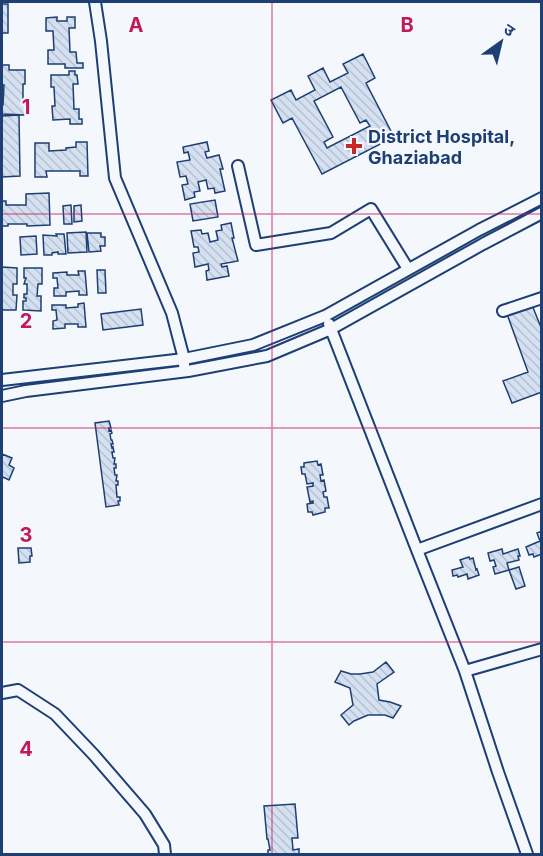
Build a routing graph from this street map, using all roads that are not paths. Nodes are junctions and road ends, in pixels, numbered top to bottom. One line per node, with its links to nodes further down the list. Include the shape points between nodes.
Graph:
1 (95, 2): 10 (street, via 115,178 172,313)
2 (238, 166): 5 (street, via 256,245 331,233 371,209)
3 (542, 198): 5 (street)
4 (542, 213): 9 (street)
5 (408, 269): 8 (street)
6 (542, 298): 7 (street)
7 (503, 311)
8 (325, 316): 9 (street); 10 (street, via 253,345)
9 (331, 329): 11 (street, via 267,356); 15 (street)
10 (184, 359): 11 (street); 12 (street)
11 (184, 372): 13 (street)
12 (2, 380)
13 (2, 396)
14 (542, 504): 15 (street)
15 (417, 550): 17 (street)
16 (542, 649): 17 (street)
17 (465, 671): 20 (street)
18 (2, 693): 19 (street, via 18,690 55,714 145,814 164,845)
19 (165, 855)
20 (527, 855)

